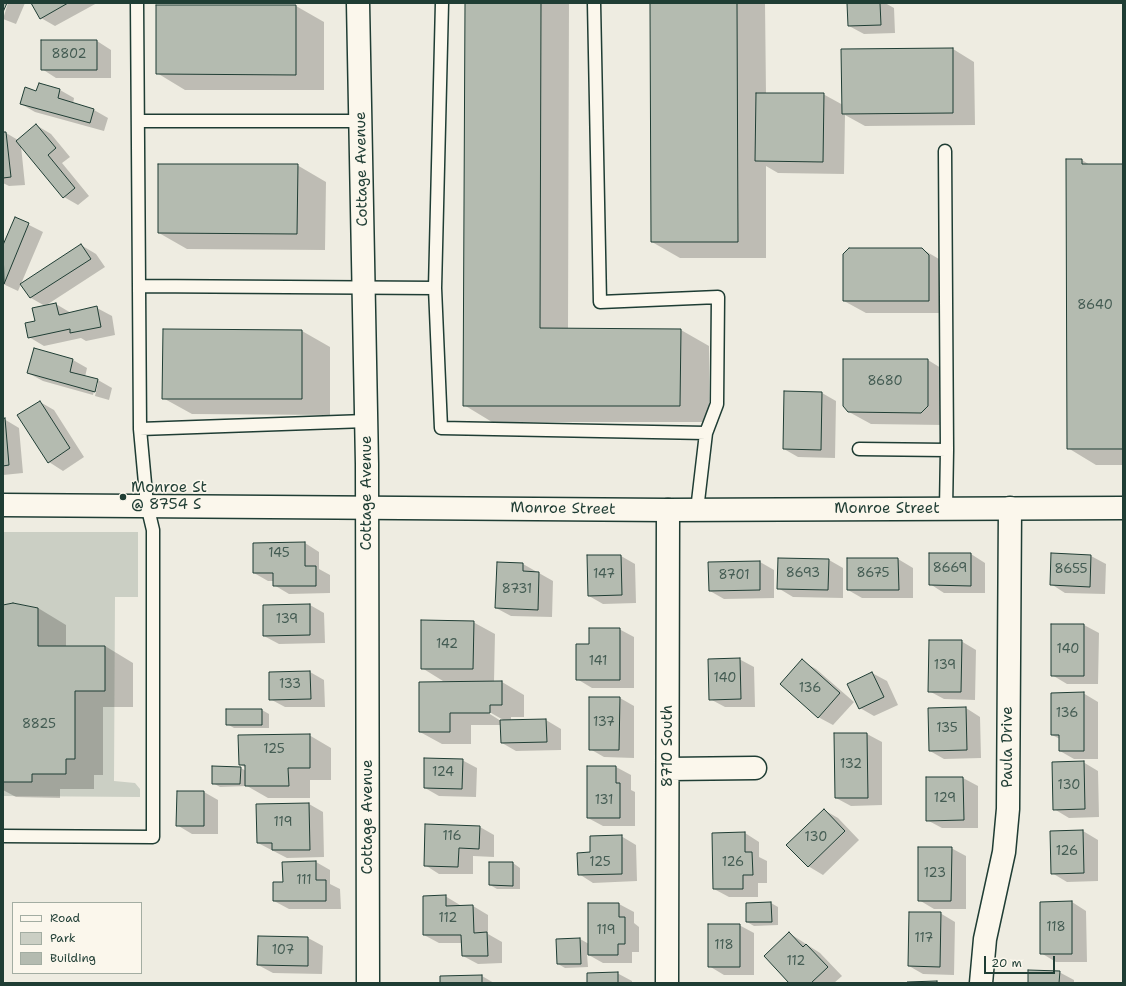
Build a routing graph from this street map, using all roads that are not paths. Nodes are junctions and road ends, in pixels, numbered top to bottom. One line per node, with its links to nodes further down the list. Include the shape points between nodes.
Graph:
1 (137, 3): 5 (lane)
2 (358, 3): 6 (street, Cottage Avenue)
3 (442, 3): 10 (lane)
4 (594, 3): 13 (lane, via 600,302 718,298 717,404)
5 (138, 121): 6 (lane); 8 (lane)
6 (361, 121): 9 (street, Cottage Avenue)
7 (945, 151): 15 (lane)
8 (139, 286): 9 (lane); 12 (lane)
9 (364, 287): 10 (lane); 11 (street, Cottage Avenue)
10 (435, 288): 13 (lane, via 441,428)
11 (366, 421): 12 (lane); 18 (street, Cottage Avenue)
12 (140, 429): 17 (lane)
13 (706, 433): 23 (lane)
14 (860, 449): 15 (lane)
15 (947, 450): 21 (lane)
16 (3, 504): 17 (street, Monroe Street)
17 (147, 506): 18 (street, Monroe Street); 26 (lane, via 152,530 152,837)
18 (367, 507): 22 (street, Monroe Street); 27 (street, Cottage Avenue)
19 (1010, 508): 20 (street, Monroe Street); 21 (street, Monroe Street); 29 (street, Paula Drive, via 1008,810 1004,852 985,939)
20 (1123, 508)
21 (946, 509): 23 (street, Monroe Street)
22 (668, 510): 23 (street, Monroe Street); 25 (street, 8710 South)
23 (697, 510)
24 (755, 768): 25 (street)
25 (668, 769): 28 (street, 8710 South)
26 (3, 836)
27 (368, 983)
28 (667, 983)
29 (980, 983)

